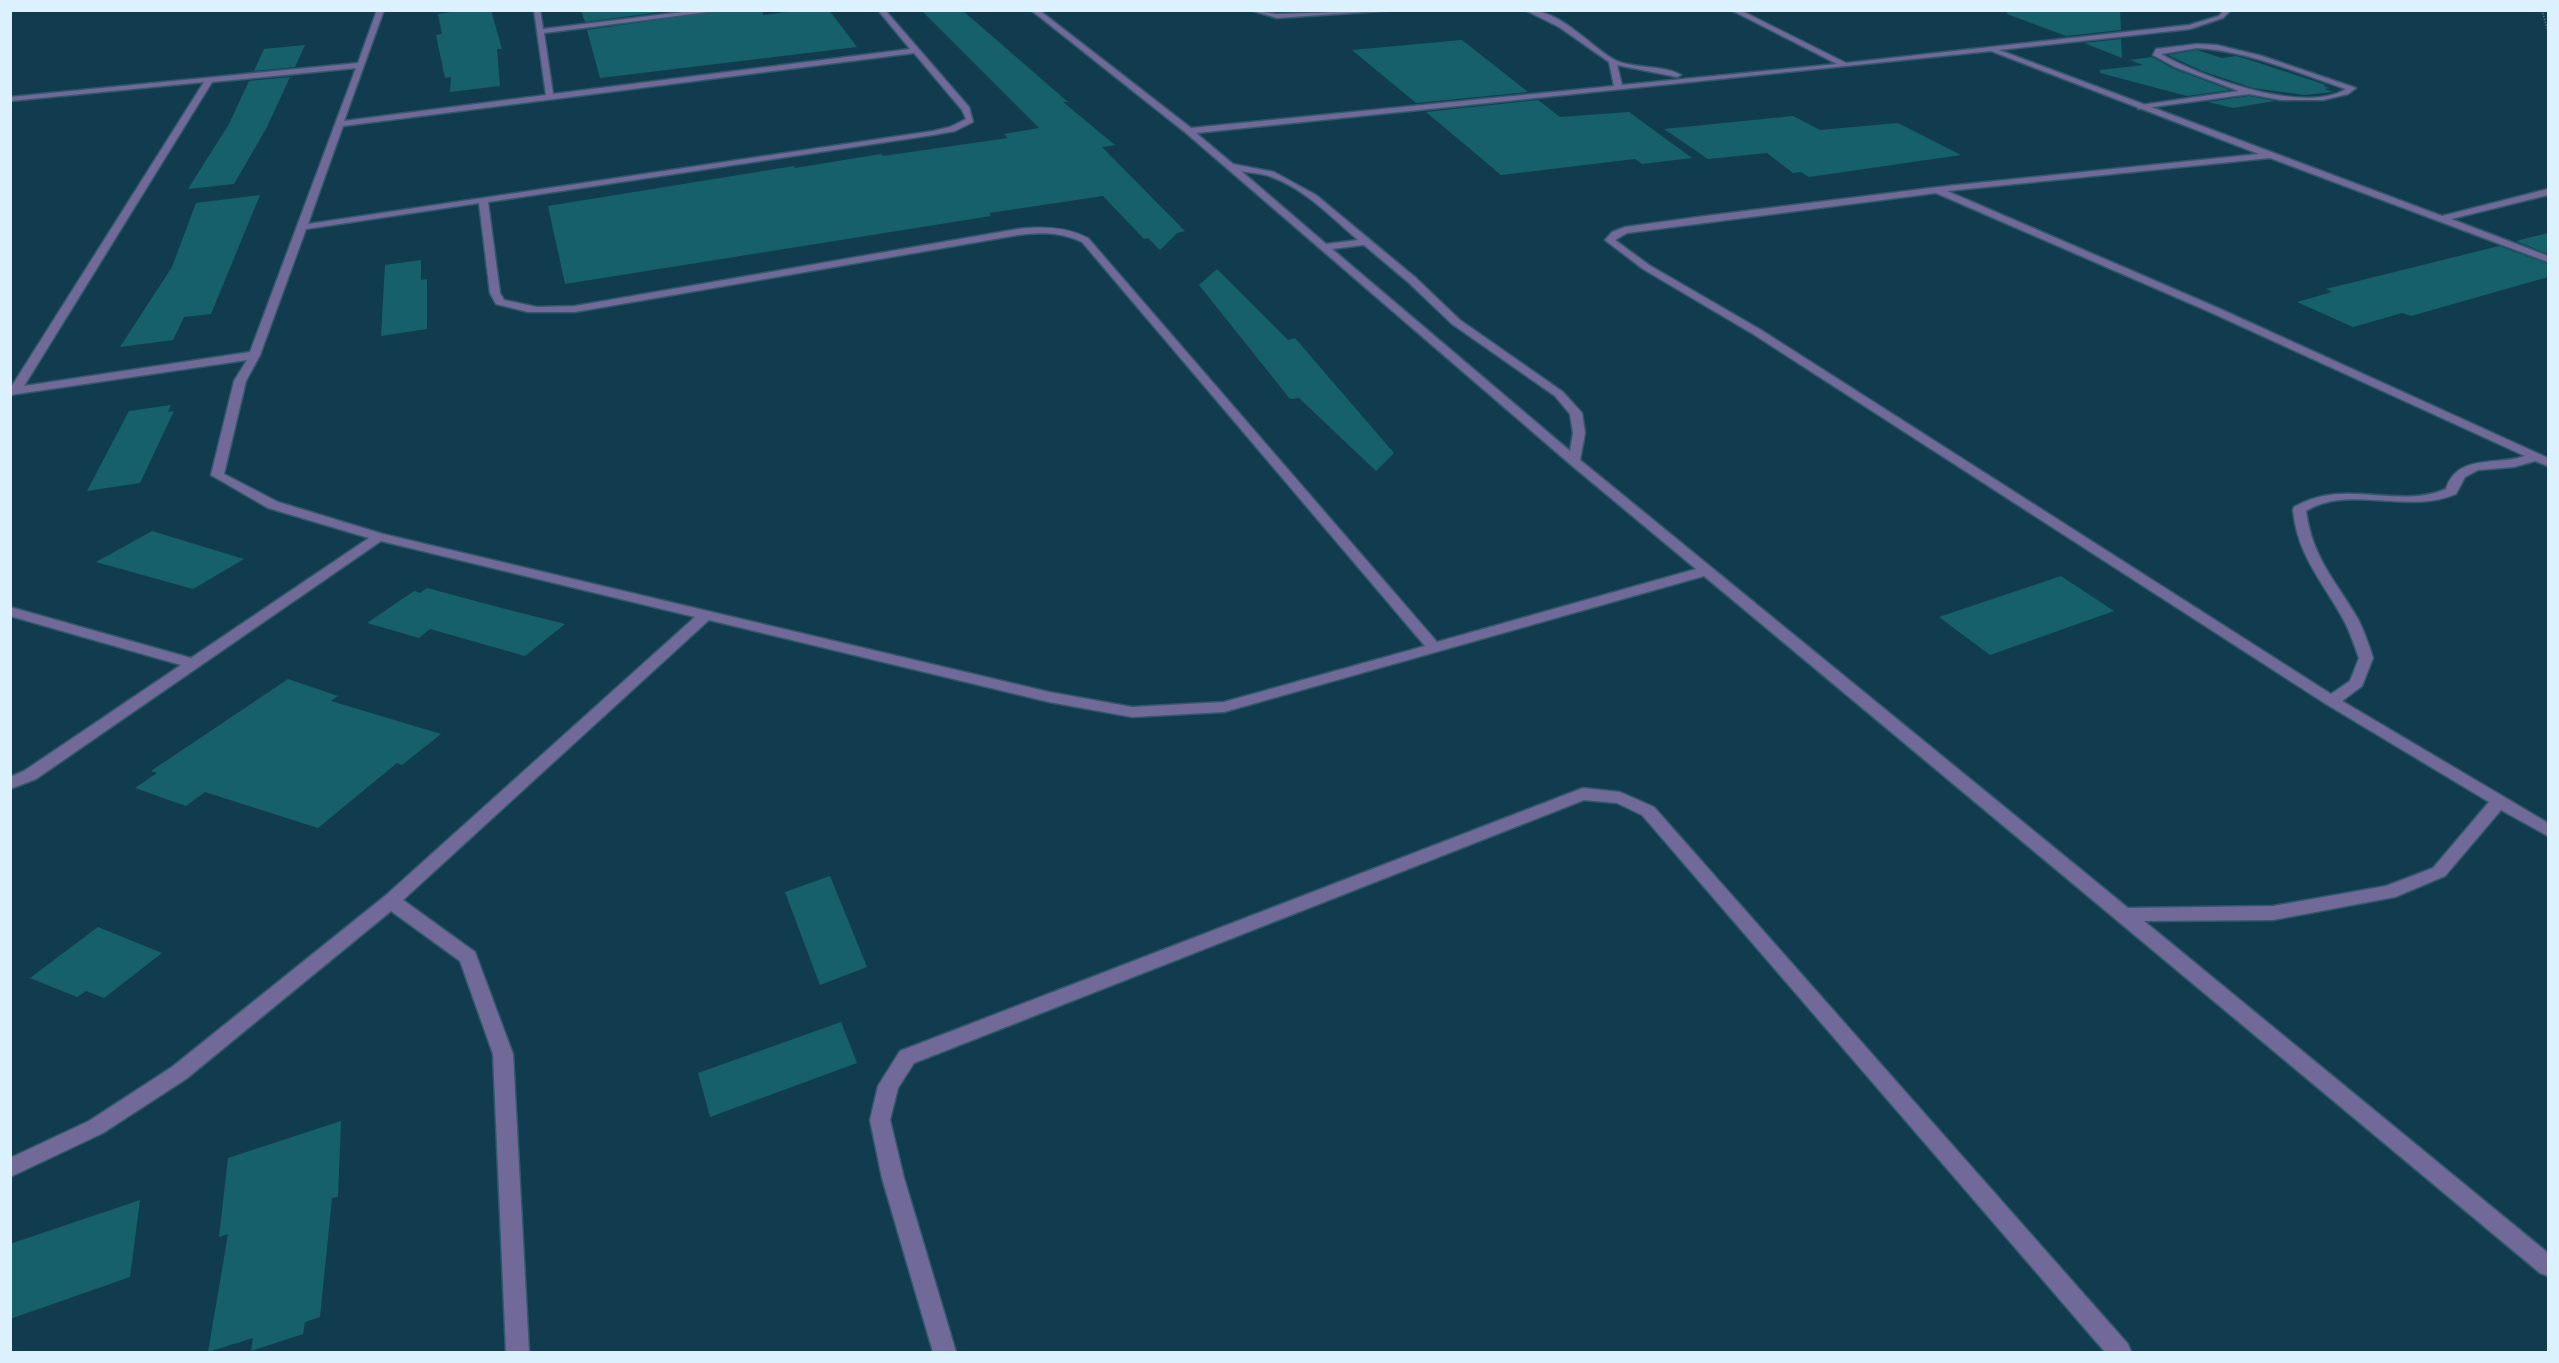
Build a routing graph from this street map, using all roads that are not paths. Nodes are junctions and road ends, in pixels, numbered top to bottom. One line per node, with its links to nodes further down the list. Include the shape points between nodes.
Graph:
1 (381, 10): 16 (street)
2 (537, 10): 12 (street)
3 (720, 10): 12 (street)
4 (881, 10): 13 (street)
5 (1034, 10): 26 (street)
6 (1253, 10): 7 (street, via 1277,16 1304,16)
7 (1393, 10)
8 (1528, 10): 11 (street)
9 (1734, 10): 17 (street)
10 (2228, 10): 14 (street, via 2221,17 2190,27)
11 (1543, 12): 15 (street)
12 (540, 32): 22 (street)
13 (917, 50): 22 (street); 31 (street, via 970,120 933,133)
14 (1991, 50): 17 (street); 24 (street)
15 (1612, 62): 18 (street); 20 (street)
16 (361, 65): 19 (street); 25 (street)
17 (1845, 65): 18 (street)
18 (1699, 79): 20 (street)
19 (209, 80): 23 (street); 38 (street)
20 (1618, 86): 26 (street)
21 (2250, 91): 21 (street, via 2157,55 2159,51 2197,46 2217,48 2352,88 2321,98 2279,98); 24 (street)
22 (550, 97): 25 (street)
23 (10, 99)
24 (2141, 107): 27 (street)
25 (341, 124): 33 (street)
26 (1189, 130): 28 (street)
27 (2270, 155): 29 (street); 32 (street)
28 (1232, 166): 34 (street, via 1271,174 1291,183); 35 (street)
29 (1939, 191): 39 (street); 47 (street, via 1647,226 1625,230 1610,240 1646,267 1757,332)
30 (2546, 194): 32 (street)
31 (483, 200): 33 (street); 45 (street, via 495,293 500,302 547,311 1033,230 1077,235)
32 (2442, 219): 36 (street)
33 (303, 227): 37 (street)
34 (1365, 242): 35 (street); 40 (street, via 1456,322 1559,394 1576,413 1579,433)
35 (1324, 247): 40 (street)
36 (2548, 259)
37 (255, 356): 38 (street); 41 (street, via 240,381 217,475 273,505)
38 (13, 392)
39 (2542, 459): 47 (street, via 2467,469 2445,496 2320,499 2300,510 2306,550 2349,617 2366,658 2357,683)
40 (1574, 461): 42 (street)
41 (379, 537): 44 (street); 46 (street)
42 (1706, 571): 45 (street); 52 (street)
43 (10, 612): 46 (street)
44 (706, 615): 45 (street, via 1049,698 1132,712 1224,707); 51 (street)
45 (1433, 646)
46 (192, 663): 48 (street, via 30,775)
47 (2331, 701): 49 (street)
48 (10, 784)
49 (2500, 800): 50 (street); 52 (street, via 2439,872 2389,892 2273,913)
50 (2548, 830)
51 (391, 902): 53 (street, via 179,1073 96,1126); 55 (street, via 468,957 504,1054)
52 (2125, 915): 54 (street)
53 (10, 1168)
54 (2548, 1266)
55 (518, 1353)
56 (944, 1353): 57 (street, via 880,1120 888,1086 907,1057 1583,794 1620,798 1648,811)
57 (2120, 1353)

